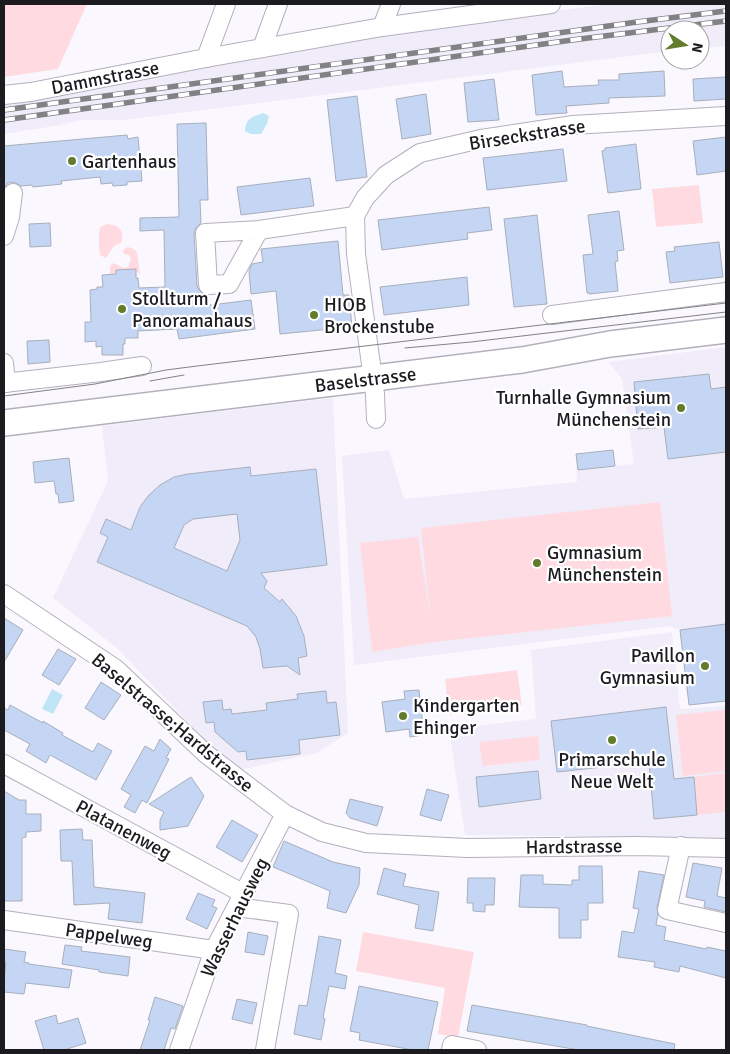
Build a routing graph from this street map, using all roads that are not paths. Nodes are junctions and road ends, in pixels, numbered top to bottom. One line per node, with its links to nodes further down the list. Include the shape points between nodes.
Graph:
1 (226, 4): 7 (street)
2 (278, 4): 6 (street)
3 (391, 4): 5 (street)
4 (551, 4): 5 (street, Dammstrasse)
5 (382, 27): 6 (street, Dammstrasse)
6 (262, 48): 7 (street, Dammstrasse)
7 (206, 58): 8 (street, Dammstrasse)
8 (4, 95)
9 (726, 116): 11 (street, Birseckstrasse, via 573,124 481,138 420,153 386,175 365,198)
10 (13, 193): 13 (street)
11 (355, 216): 12 (street); 19 (street, via 356,254)
12 (259, 230)
13 (4, 236)
14 (726, 292): 15 (street)
15 (552, 315)
16 (726, 330): 19 (main road, Baselstrasse)
17 (4, 362): 20 (street)
18 (142, 366): 20 (street)
19 (372, 378): 21 (street); 22 (main road, Baselstrasse)
20 (5, 383)
21 (376, 419)
22 (4, 422)
23 (4, 594): 25 (street, Baselstrasse;Hardstrasse, via 116,669 206,754)
24 (4, 764): 29 (street, Platanenweg)
25 (285, 814): 27 (street, Baselstrasse;Hardstrasse, via 322,832 366,843); 29 (street, Wasserhausweg)
26 (681, 846): 27 (street, Hardstrasse); 28 (street, Hardstrasse); 31 (street, via 667,910)
27 (467, 848)
28 (726, 848)
29 (240, 900): 32 (street, Wasserhausweg); 34 (street, Platanenweg, via 289,914)
30 (4, 920): 32 (street, Pappelweg)
31 (726, 923)
32 (214, 950): 33 (street, Wasserhausweg)
33 (179, 1050)
34 (265, 1050)
35 (451, 1050): 36 (street, via 452,1046)
36 (477, 1050)

